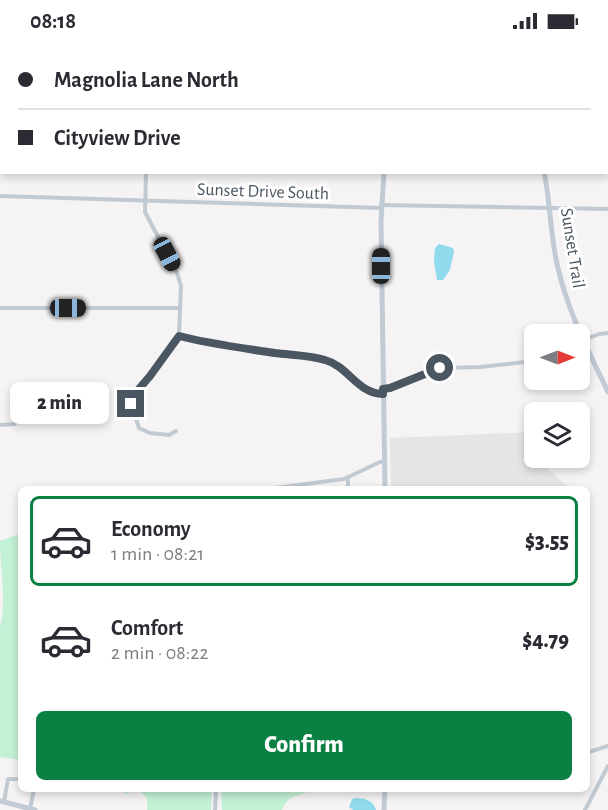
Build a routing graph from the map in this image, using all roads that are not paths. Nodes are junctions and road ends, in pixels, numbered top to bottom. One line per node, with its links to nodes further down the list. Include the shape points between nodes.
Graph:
1 (146, 174): 5 (street)
2 (384, 174): 6 (street)
3 (544, 174): 7 (street, Sunset Trail)
4 (0, 196): 5 (street, Sunset Drive South)
5 (146, 201): 6 (street, Sunset Drive South); 10 (street, via 147,217 179,280)
6 (381, 206): 7 (street, Sunset Drive South); 17 (street)
7 (551, 208): 8 (street, Sunset Drive South); 11 (street, Sunset Trail, via 557,266)
8 (608, 209)
9 (0, 308): 10 (street)
10 (180, 308): 13 (street)
11 (576, 324)
12 (608, 333): 14 (street)
13 (179, 336): 17 (street, via 324,360 336,364 369,392); 21 (street, via 132,397 131,404 136,422 145,432 169,435)
14 (590, 338)
15 (590, 354): 18 (street, Sunset Trail)
16 (524, 362): 17 (street, via 440,368)
17 (383, 392): 22 (street)
18 (608, 392)
19 (15, 424): 20 (street)
20 (0, 425)
21 (176, 431)
22 (385, 462): 23 (street); 26 (street)
23 (348, 477): 24 (street); 25 (street)
24 (287, 486)
25 (348, 486)
26 (386, 486)
27 (608, 746): 28 (street)
28 (590, 752)
29 (608, 766): 39 (street)
30 (18, 779): 34 (street, via 8,779)
31 (34, 792): 36 (street)
32 (216, 792): 37 (street)
33 (385, 792): 38 (street)
34 (2, 801): 35 (street)
35 (17, 808): 36 (street)
36 (33, 809)
37 (215, 810)
38 (384, 810)
39 (585, 810)

